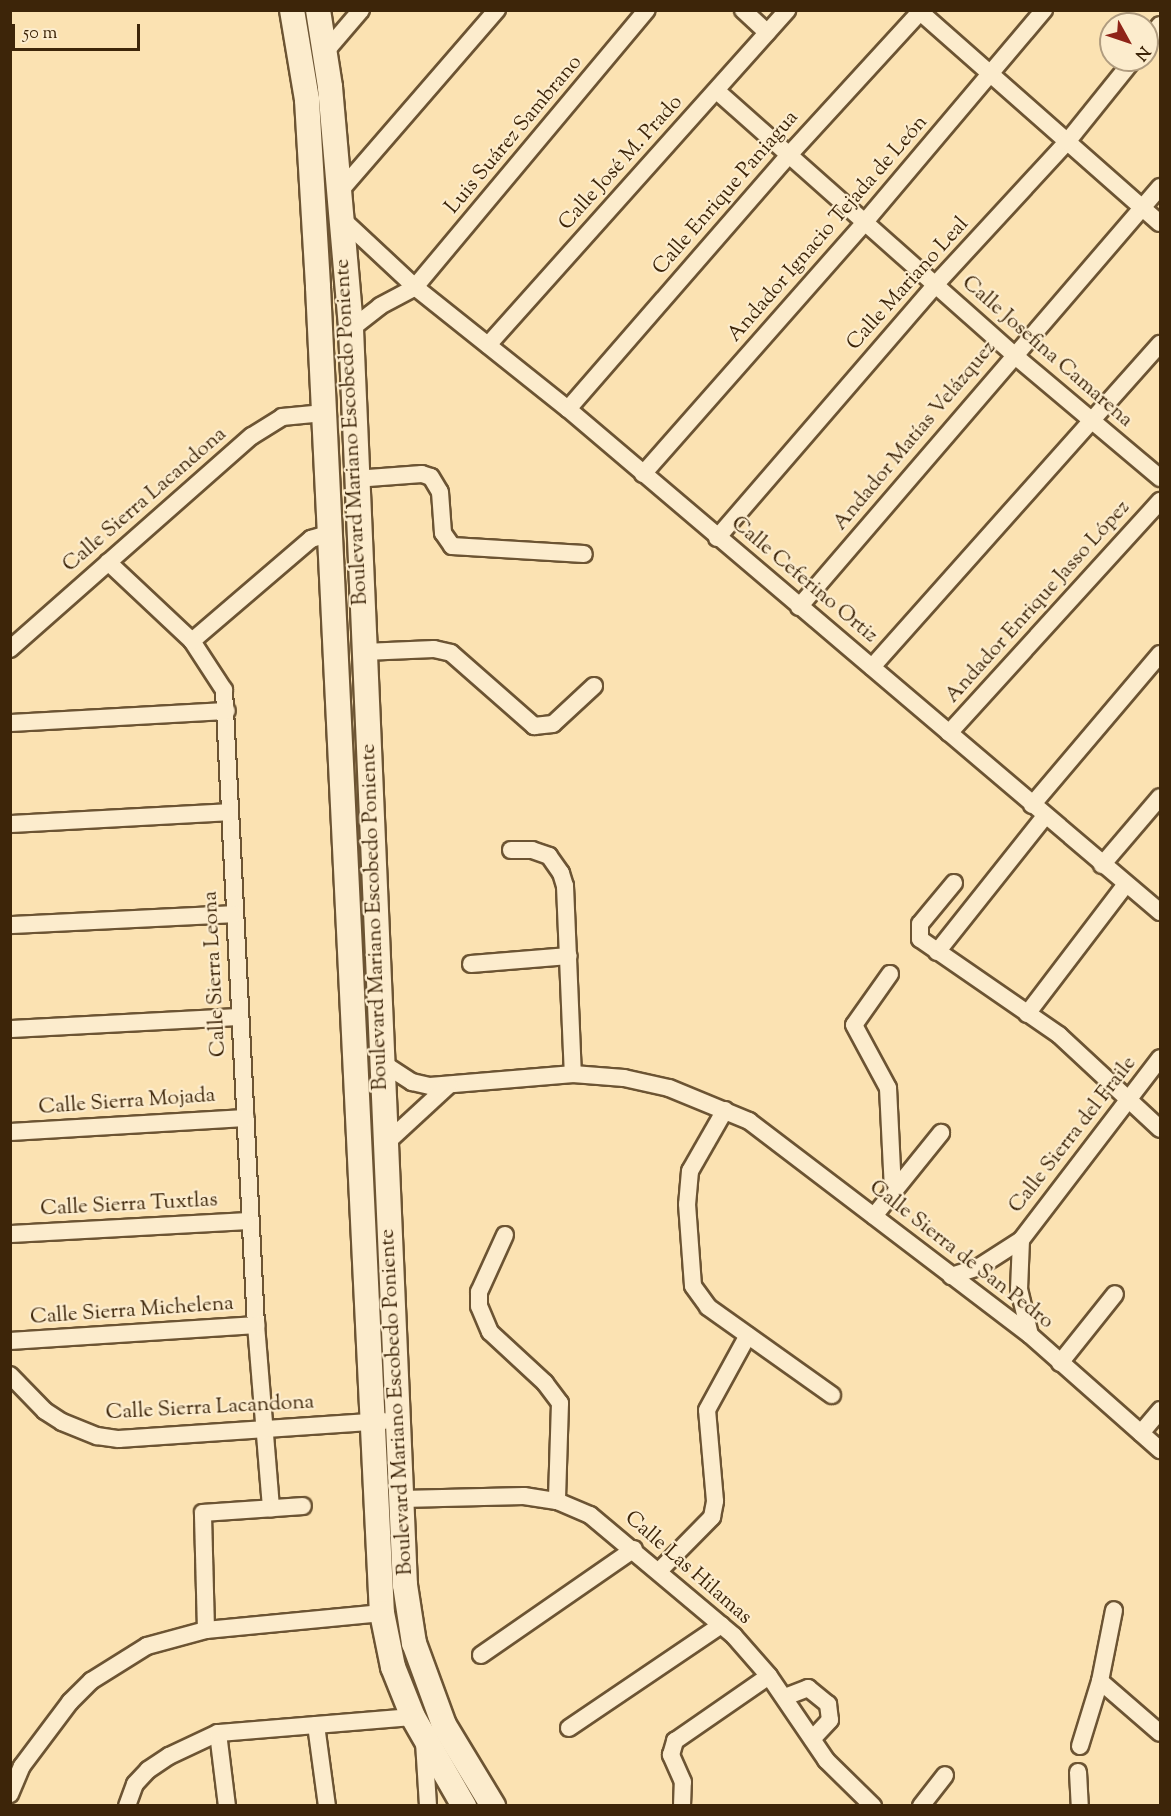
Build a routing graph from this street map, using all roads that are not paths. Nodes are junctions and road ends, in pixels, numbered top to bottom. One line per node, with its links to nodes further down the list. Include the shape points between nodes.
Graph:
1 (292, 10): 30 (street, Boulevard Mariano Escobedo Poniente, via 307,100)
2 (318, 10): 11 (street, Boulevard Mariano Escobedo Poniente)
3 (361, 10): 11 (street)
4 (497, 10): 18 (street)
5 (647, 10): 24 (street, Luis Suárez Sambrano)
6 (743, 10): 10 (street)
7 (787, 10): 10 (street, Calle José M. Prado)
8 (1044, 10): 13 (street, Andador Ignacio Tejada de León)
9 (920, 11): 13 (street); 16 (street, Calle Enrique Paniagua)
10 (766, 33): 14 (street, Calle José M. Prado)
11 (326, 51): 18 (street, Boulevard Mariano Escobedo Poniente)
12 (1123, 72): 15 (street, Calle Mariano Leal)
13 (992, 73): 15 (street); 21 (street, Andador Ignacio Tejada de León)
14 (717, 91): 16 (street, Calle Josefina Camarena); 27 (street, Calle José M. Prado)
15 (1067, 142): 19 (street); 23 (street, Calle Mariano Leal)
16 (788, 156): 21 (street, Calle Josefina Camarena); 29 (street, Calle Enrique Paniagua)
17 (1161, 187): 19 (street, Andador Matías Velázquez)
18 (340, 191): 20 (street, Boulevard Mariano Escobedo Poniente)
19 (1143, 208): 22 (street); 28 (street, Andador Matías Velázquez)
20 (340, 218): 24 (street, Calle Ceferino Ortiz); 25 (street, Boulevard Mariano Escobedo Poniente)
21 (864, 223): 23 (street, Calle Josefina Camarena); 32 (street, Andador Ignacio Tejada de León)
22 (1161, 223)
23 (935, 285): 28 (street, Calle Josefina Camarena); 37 (street, Calle Mariano Leal)
24 (415, 287): 25 (street, via 380,306); 27 (street, Calle Ceferino Ortiz)
25 (351, 329): 34 (street, Boulevard Mariano Escobedo Poniente)
26 (1161, 344): 31 (street)
27 (488, 345): 29 (street, Calle Ceferino Ortiz)
28 (1014, 354): 31 (street, Calle Josefina Camarena); 40 (street, Andador Matías Velázquez)
29 (568, 409): 32 (street, Calle Ceferino Ortiz)
30 (324, 413): 36 (street, Boulevard Mariano Escobedo Poniente); 39 (street, Calle Sierra Lacandona, via 299,414 268,425)
31 (1093, 421): 33 (street, Calle Josefina Camarena); 45 (street)
32 (642, 474): 37 (street, Calle Ceferino Ortiz)
33 (1161, 478)
34 (355, 479): 38 (street, via 422,474 431,477 440,492 444,533 452,546); 43 (street, Boulevard Mariano Escobedo Poniente)
35 (1161, 501): 49 (street, Andador Enrique Jasso López)
36 (331, 533): 41 (street, via 311,539); 52 (street, Boulevard Mariano Escobedo Poniente)
37 (717, 538): 40 (street, Calle Ceferino Ortiz)
38 (584, 554)
39 (108, 562): 41 (street, Calle Sierra Leona); 42 (street, Calle Sierra Lacandona)
40 (799, 608): 45 (street, Calle Ceferino Ortiz)
41 (192, 641): 47 (street, Calle Sierra Leona, via 221,681)
42 (10, 649)
43 (364, 652): 46 (street, via 434,649 451,653 534,726 553,724); 51 (street, Boulevard Mariano Escobedo Poniente)
44 (1161, 654): 53 (street)
45 (872, 667): 49 (street, Calle Ceferino Ortiz)
46 (594, 686)
47 (227, 711): 48 (street); 54 (street, Calle Sierra Leona)
48 (10, 723)
49 (949, 733): 53 (street, Calle Ceferino Ortiz)
50 (1161, 797): 58 (street)
51 (371, 801): 52 (street); 72 (street, Boulevard Mariano Escobedo Poniente)
52 (346, 802): 98 (street, Boulevard Mariano Escobedo Poniente)
53 (1032, 805): 55 (street, Calle Ceferino Ortiz)
54 (230, 812): 56 (street); 62 (street, Calle Sierra Leona)
55 (1046, 816): 58 (street, Calle Ceferino Ortiz); 64 (street)
56 (10, 824)
57 (511, 850): 65 (street, via 540,852 561,873)
58 (1102, 864): 60 (street, Calle Ceferino Ortiz)
59 (954, 883): 64 (street, via 920,924 920,939)
60 (1126, 884): 61 (street, Calle Ceferino Ortiz); 68 (street)
61 (1161, 912)
62 (234, 914): 63 (street); 69 (street, Calle Sierra Leona)
63 (10, 925)
64 (937, 952): 68 (street)
65 (569, 956): 66 (street); 73 (street)
66 (471, 964)
67 (890, 974): 82 (street, Calle Sierra de San Pedro, via 854,1025 888,1088)
68 (1027, 1014): 75 (street, via 1059,1035)
69 (240, 1017): 70 (street); 77 (street, Calle Sierra Leona)
70 (10, 1029)
71 (1161, 1058): 75 (street, Calle Sierra del Fraile)
72 (381, 1062): 74 (street, Calle Sierra de San Pedro, via 412,1082); 81 (street, Boulevard Mariano Escobedo Poniente)
73 (573, 1074): 74 (street, Calle Sierra de San Pedro); 76 (street, Calle Sierra de San Pedro, via 644,1082)
74 (449, 1085): 81 (street)
75 (1130, 1097): 78 (street); 87 (street, Calle Sierra del Fraile)
76 (725, 1110): 83 (street, Calle Sierra de San Pedro, via 774,1138); 91 (street, via 690,1170 690,1273 693,1286 708,1307)
77 (246, 1118): 79 (street, Calle Sierra Mojada); 84 (street, Calle Sierra Leona)
78 (1161, 1129)
79 (10, 1132)
80 (941, 1133): 82 (street)
81 (384, 1145): 98 (street, Boulevard Mariano Escobedo Poniente)
82 (893, 1191): 83 (street)
83 (874, 1216): 88 (street, Calle Sierra de San Pedro)
84 (250, 1221): 85 (street, Calle Sierra Tuxtlas); 90 (street, Calle Sierra Leona)
85 (10, 1234)
86 (505, 1235): 103 (street, via 479,1293 479,1306 490,1332 545,1383 560,1403)
87 (1021, 1240): 88 (street, Calle Sierra del Fraile, via 979,1267); 92 (street, Calle Sierra del Fraile, via 1019,1289)
88 (951, 1276): 92 (street, Calle Sierra de San Pedro)
89 (1115, 1294): 94 (street)
90 (256, 1325): 93 (street, Calle Sierra Michelena); 99 (street, Calle Sierra Leona)
91 (748, 1335): 96 (street); 107 (street, via 707,1410 715,1501 712,1517)
92 (1030, 1335): 94 (street, Calle Sierra de San Pedro)
93 (10, 1341)
94 (1060, 1364): 100 (street, Calle Sierra de San Pedro)
95 (10, 1375): 99 (street, Calle Sierra Lacandona, via 45,1411 97,1436 119,1439)
96 (832, 1395)
97 (1161, 1410): 100 (street)
98 (385, 1421): 99 (street, Calle Sierra Lacandona); 102 (street, Boulevard Mariano Escobedo Poniente); 109 (street, Boulevard Mariano Escobedo Poniente)
99 (263, 1430): 105 (street, Calle Sierra Leona)
100 (1141, 1433): 101 (street, Calle Sierra de San Pedro)
101 (1161, 1450)
102 (402, 1499): 103 (street, Calle Las Hilamas, via 524,1496); 132 (street, Boulevard Mariano Escobedo Poniente, via 405,1585 414,1642 444,1725)
103 (557, 1501): 106 (street, Calle Las Hilamas, via 590,1515)
104 (303, 1506): 105 (street)
105 (271, 1508): 111 (street, via 202,1513)
106 (634, 1549): 107 (street, Calle Las Hilamas); 112 (street)
107 (659, 1571): 110 (street, Calle Las Hilamas)
108 (1114, 1610): 114 (street)
109 (382, 1613): 111 (street); 116 (street, Boulevard Mariano Escobedo Poniente, via 393,1667)
110 (721, 1624): 113 (street, Calle Las Hilamas); 118 (street)
111 (206, 1630): 126 (street, via 147,1646 91,1681 35,1747)
112 (481, 1655)
113 (769, 1676): 115 (street, Calle Las Hilamas); 133 (street, via 682,1736 672,1748 671,1755 683,1782)
114 (1100, 1681): 120 (street); 123 (street)
115 (784, 1697): 121 (street, Calle Las Hilamas); 121 (street, via 808,1688 828,1704 830,1720)
116 (413, 1717): 117 (street); 122 (street, Boulevard Mariano Escobedo Poniente)
117 (316, 1725): 119 (street); 129 (street)
118 (570, 1728)
119 (218, 1733): 127 (street, via 148,1770 135,1784); 128 (street)
120 (1161, 1733)
121 (812, 1739): 134 (street, Calle Las Hilamas, via 840,1776)
122 (424, 1742): 130 (street); 131 (street, Boulevard Mariano Escobedo Poniente)
123 (1080, 1746)
124 (1078, 1772): 136 (street)
125 (945, 1775): 135 (street)
126 (10, 1794)
127 (127, 1806)
128 (226, 1806)
129 (327, 1806)
130 (428, 1806)
131 (464, 1806)
132 (493, 1806)
133 (682, 1806)
134 (873, 1806)
135 (921, 1806)
136 (1080, 1806)

